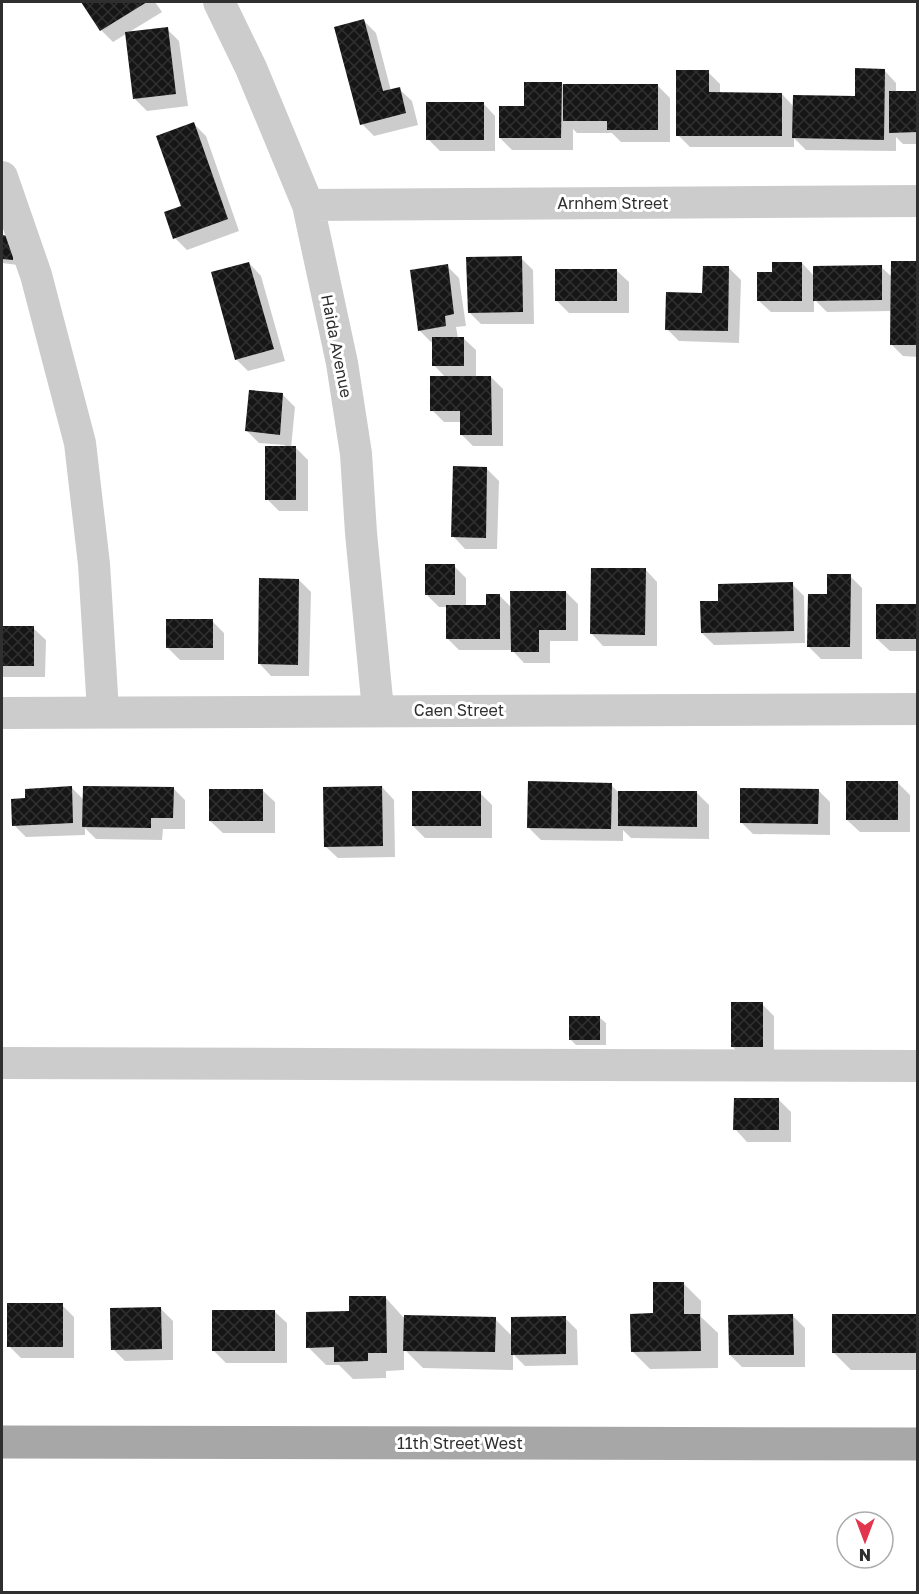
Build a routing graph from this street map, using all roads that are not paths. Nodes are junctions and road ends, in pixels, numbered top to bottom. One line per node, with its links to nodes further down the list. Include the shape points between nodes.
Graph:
1 (219, 2): 4 (street, Haida Avenue)
2 (2, 177): 7 (street, via 36,275 80,444 94,564)
3 (918, 201): 4 (street, Arnhem Street)
4 (308, 205): 6 (street, Haida Avenue, via 342,363 356,454)
5 (918, 709): 6 (street, Caen Street)
6 (378, 710): 7 (street, Caen Street)
7 (103, 711): 8 (street, Caen Street)
8 (2, 712)
9 (2, 1063): 10 (street)
10 (918, 1066)
11 (2, 1442): 12 (main road, 11th Street West)
12 (918, 1444)

